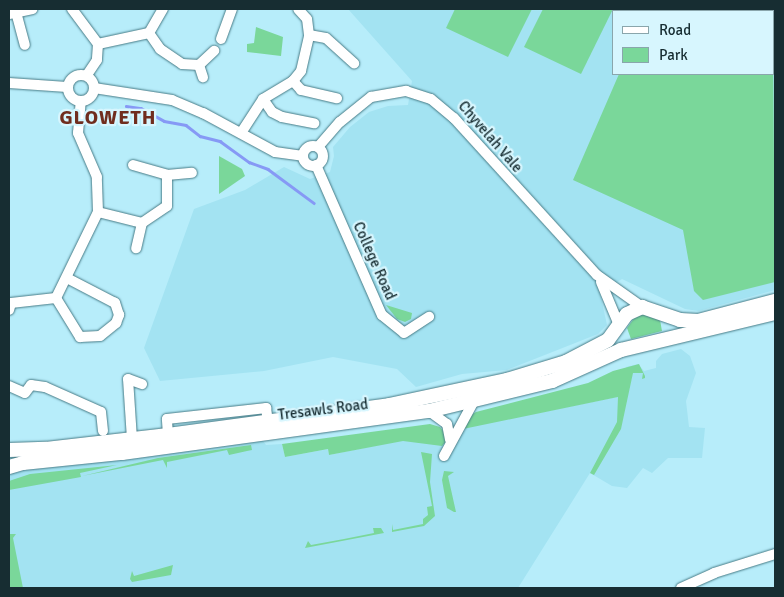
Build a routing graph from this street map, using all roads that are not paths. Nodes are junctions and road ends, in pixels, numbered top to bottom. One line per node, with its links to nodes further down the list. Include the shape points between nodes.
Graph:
1 (32, 9): 6 (street)
2 (72, 9): 10 (street)
3 (163, 9): 7 (street)
4 (232, 9): 9 (street)
5 (301, 10): 8 (street)
6 (13, 13): 11 (street)
7 (149, 33): 10 (street); 14 (street, via 172,59 182,64)
8 (309, 35): 13 (street, via 326,38); 17 (street, via 305,60)
9 (225, 38)
10 (98, 44): 15 (street, via 97,60)
11 (25, 45)
12 (214, 51): 14 (street)
13 (354, 63)
14 (199, 65): 16 (street)
15 (87, 76): 19 (street, via 75,76); 20 (street)
16 (203, 77)
17 (293, 82): 21 (street, via 300,90); 22 (street)
18 (9, 84): 19 (street)
19 (67, 87): 23 (street, via 71,96)
20 (94, 88): 23 (street, via 89,98); 25 (street, via 172,100)
21 (337, 98)
22 (263, 99): 24 (street, via 272,112 282,118); 25 (street)
23 (81, 101): 32 (street, via 78,133 97,177)
24 (314, 123)
25 (241, 133): 27 (street, via 275,152)
26 (318, 147): 27 (street, Chyvelah Vale, via 308,147); 29 (street, via 322,158); 35 (street, Chyvelah Vale, via 340,122 371,97 406,91 431,99 454,118)
27 (303, 156): 29 (street, via 308,164)
28 (133, 165): 31 (street)
29 (316, 165): 43 (street, College Road, via 382,315 403,333)
30 (192, 173): 31 (street)
31 (167, 175): 33 (street, via 167,206)
32 (98, 212): 33 (street); 36 (street)
33 (142, 223): 34 (street)
34 (136, 248)
35 (597, 275): 39 (street, Chyvelah Vale); 44 (street, Chyvelah Vale, via 608,293)
36 (67, 278): 37 (street); 37 (street, via 115,302 119,315 116,323 100,336 80,337)
37 (56, 298): 40 (street, via 11,303)
38 (775, 301): 41 (highway, via 698,321 680,320)
39 (642, 307): 41 (highway); 44 (highway, via 630,312)
40 (9, 310)
41 (657, 310): 45 (highway, via 667,328)
42 (775, 313): 45 (highway)
43 (429, 317)
44 (619, 325): 46 (highway); 51 (highway, Tresawls Road, via 608,340 578,357 519,377 388,405)
45 (662, 341): 46 (highway)
46 (633, 347): 49 (highway, Tresawls Road, via 552,381)
47 (142, 384): 54 (street, via 124,378)
48 (9, 386): 52 (street, via 25,393 30,385 45,387 105,409)
49 (474, 401): 50 (highway, Tresawls Road); 55 (street)
50 (429, 411): 55 (street, via 447,424); 58 (highway, Tresawls Road, via 122,453 22,462)
51 (268, 423): 53 (highway, Tresawls Road); 53 (street, via 270,408 167,419)
52 (103, 431)
53 (168, 435): 54 (highway, Tresawls Road)
54 (132, 440): 56 (highway, Tresawls Road)
55 (450, 441): 57 (street)
56 (9, 450)
57 (444, 456)
58 (9, 467)
59 (775, 554): 60 (street)
60 (681, 588)

